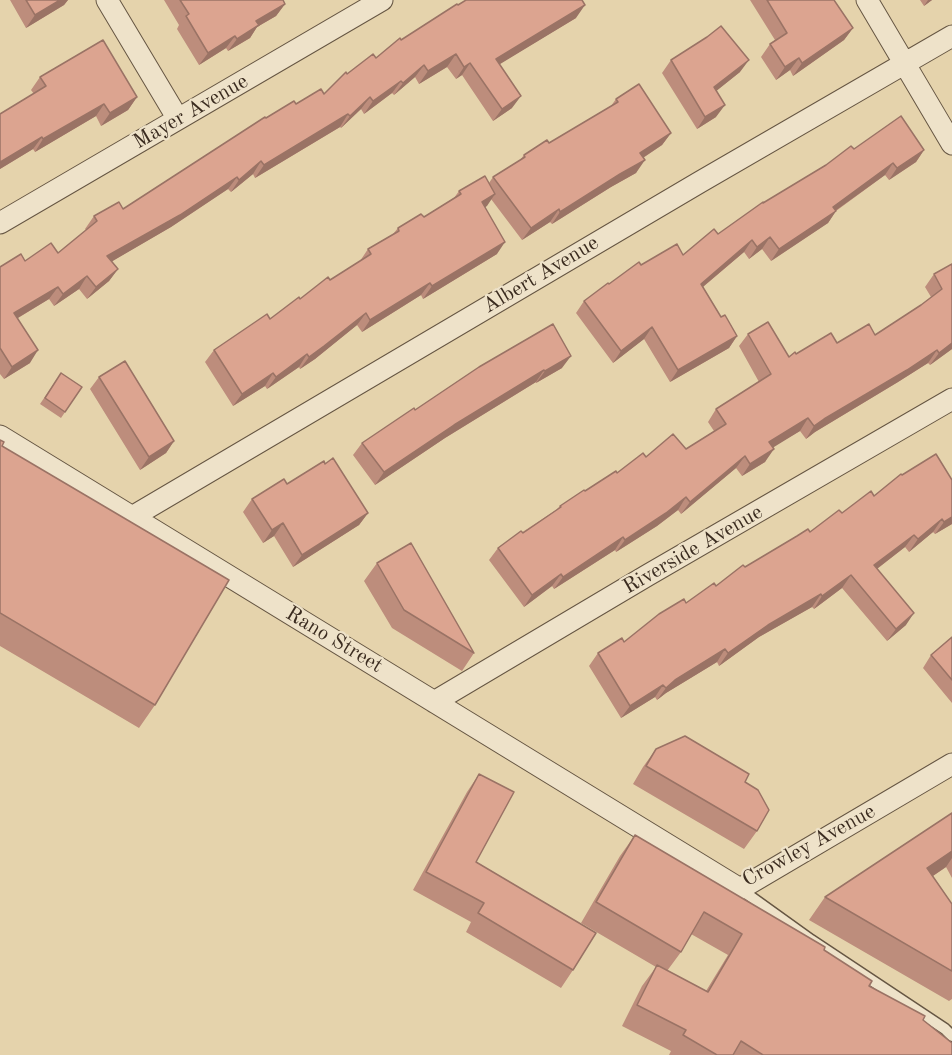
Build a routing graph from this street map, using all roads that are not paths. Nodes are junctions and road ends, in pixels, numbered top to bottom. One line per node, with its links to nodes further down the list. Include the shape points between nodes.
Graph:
1 (107, 0): 6 (street)
2 (382, 0): 6 (street, Mayer Avenue)
3 (867, 0): 5 (street)
4 (952, 36): 5 (street, Albert Avenue)
5 (905, 64): 7 (street); 11 (street, Albert Avenue)
6 (178, 119): 8 (street, Mayer Avenue)
7 (952, 144)
8 (0, 223)
9 (952, 399): 12 (street, Riverside Avenue)
10 (0, 436): 11 (street, Rano Street)
11 (132, 517): 12 (street, Rano Street)
12 (434, 702): 14 (street, Rano Street)
13 (952, 764): 15 (street, Crowley Avenue)
14 (667, 844): 15 (street, Crowley Avenue)
15 (740, 889): 16 (lane)
16 (952, 1036)

